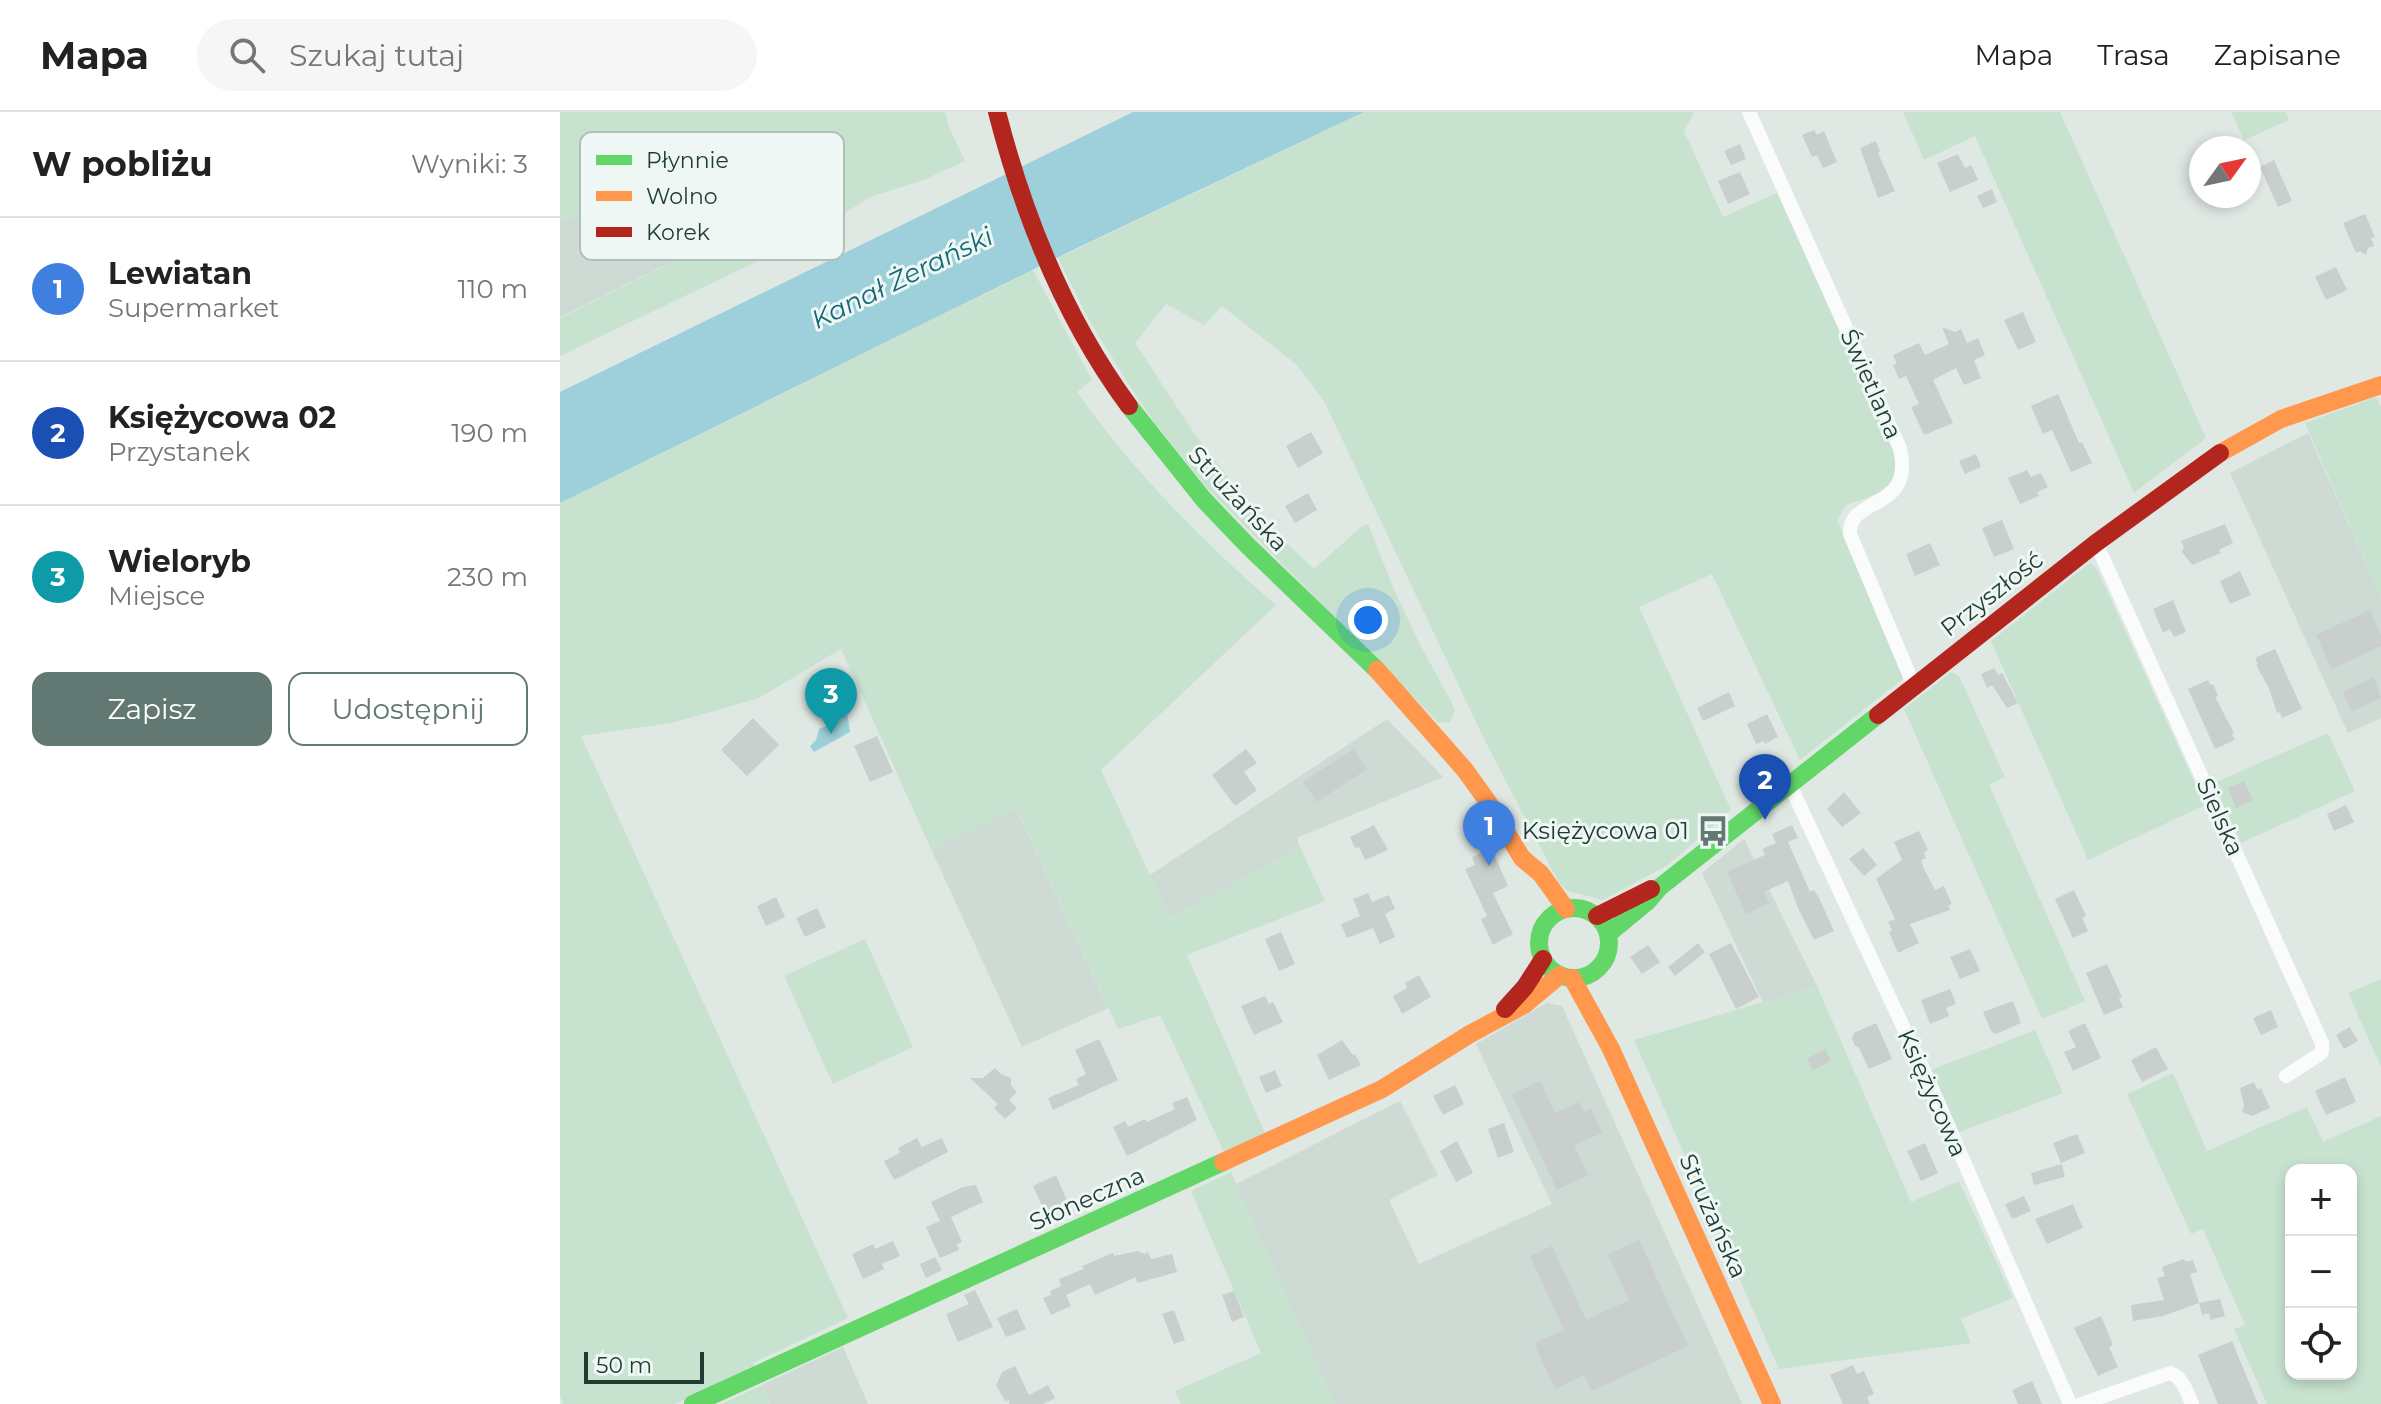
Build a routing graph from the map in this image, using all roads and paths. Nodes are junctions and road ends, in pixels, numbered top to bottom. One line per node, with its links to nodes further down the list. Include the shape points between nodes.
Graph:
1 (997, 112): 7 (street, Strużańska, via 1027,212 1059,290 1117,391 1160,451 1246,545 1386,680 1443,743)
2 (1749, 112): 5 (street, Świetlana, via 1900,448 1903,470 1896,490 1857,515 1850,534)
3 (2381, 385): 4 (street, Przyszłość, via 2281,419 2244,438)
4 (2096, 543): 5 (street, Przyszłość); 18 (street, Sielska, via 2322,1043 2322,1052)
5 (1914, 686): 6 (street, Przyszłość)
6 (1790, 785): 8 (street, Przyszłość); 21 (street, Księżycowa, via 1929,1082)
7 (1528, 866): 9 (street, Strużańska); 11 (street, Strużańska, via 1529,881)
8 (1660, 887): 10 (street, Przyszłość); 12 (street, Przyszłość)
9 (1566, 909): 10 (street); 11 (street)
10 (1597, 916): 12 (street)
11 (1548, 920): 13 (street, via 1540,939)
12 (1608, 934): 14 (street, via 1607,955)
13 (1543, 959): 15 (street); 16 (street, Słoneczna)
14 (1596, 971): 15 (street); 17 (street, Strużańska)
15 (1566, 976): 16 (street, Słoneczna); 17 (street, Strużańska)
16 (1493, 1021): 19 (street, Słoneczna, via 1382,1089)
17 (1611, 1049): 20 (street, Strużańska)
18 (2286, 1076)
19 (693, 1404)
20 (1772, 1404)
21 (2070, 1404)
22 (2081, 1404): 23 (street, via 2170,1373 2181,1380)
23 (2192, 1404)

